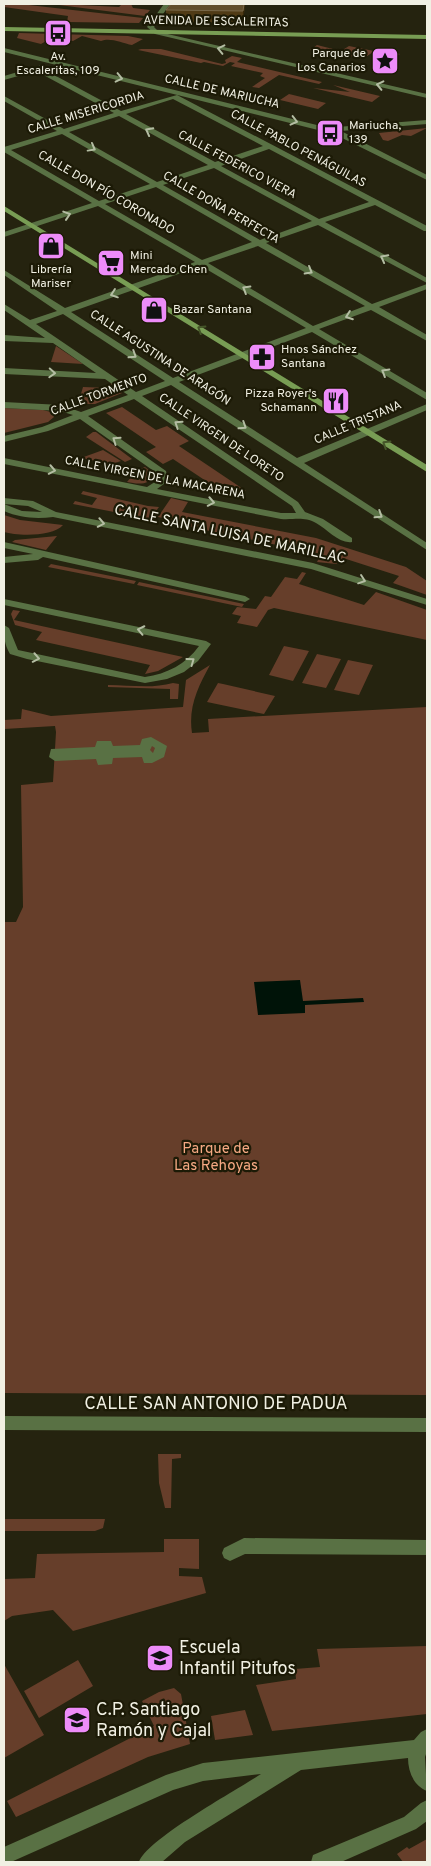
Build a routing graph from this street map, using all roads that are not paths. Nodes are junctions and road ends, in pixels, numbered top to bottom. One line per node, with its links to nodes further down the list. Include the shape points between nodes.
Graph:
1 (168, 4): 4 (street)
2 (4, 24): 4 (street, AVENIDA DE ESCALERITAS)
3 (4, 29): 4 (street, AVENIDA DE ESCALERITAS)
4 (152, 30): 5 (street, AVENIDA DE ESCALERITAS); 6 (street, AVENIDA DE ESCALERITAS); 8 (street)
5 (427, 32)
6 (203, 33): 7 (street, AVENIDA DE ESCALERITAS); 8 (street, via 193,37)
7 (427, 37)
8 (196, 43): 14 (street, one-way to 8)
9 (4, 50): 10 (street, CALLE DE MARIUCHA)
10 (55, 63): 11 (street); 13 (street, CALLE DE MARIUCHA, one-way to 13)
11 (36, 68): 12 (street); 17 (street, CALLE FEDERICO VIERA)
12 (4, 78)
13 (158, 88): 15 (street, CALLE PABLO PENÁGUILAS); 21 (street, CALLE DE MARIUCHA, one-way to 21)
14 (427, 96)
15 (174, 97): 17 (street, CALLE MISERICORDIA); 24 (street, CALLE PABLO PENÁGUILAS)
16 (4, 98): 20 (street, CALLE DOÑA PERFECTA)
17 (119, 114): 20 (street, CALLE MISERICORDIA); 26 (street, CALLE FEDERICO VIERA, one-way to 17)
18 (427, 122): 19 (street)
19 (375, 127): 21 (street, via 342,128); 22 (street)
20 (63, 132): 25 (street, CALLE MISERICORDIA); 28 (street, CALLE DOÑA PERFECTA, one-way to 28)
21 (337, 132): 22 (street); 23 (street, CALLE DE MARIUCHA)
22 (357, 133): 23 (street)
23 (363, 146): 27 (street, CALLE DE MARIUCHA)
24 (269, 148): 26 (street); 29 (street, CALLE PABLO PENÁGUILAS)
25 (4, 149): 30 (street, CALLE DON PÍO CORONADO)
26 (215, 166): 28 (street); 32 (street, CALLE FEDERICO VIERA)
27 (427, 178)
28 (158, 184): 30 (street); 36 (street, CALLE DOÑA PERFECTA)
29 (374, 202): 32 (street); 34 (street, CALLE PABLO PENÁGUILAS)
30 (100, 204): 33 (street, one-way to 30); 37 (street, CALLE DON PÍO CORONADO)
31 (4, 208): 33 (street)
32 (317, 221): 36 (street); 39 (street, CALLE FEDERICO VIERA, one-way to 32)
33 (32, 226): 35 (street); 41 (street)
34 (427, 229)
35 (4, 235)
36 (259, 243): 37 (street); 43 (street, CALLE DOÑA PERFECTA, one-way to 43)
37 (202, 263): 41 (street); 46 (street, CALLE DON PÍO CORONADO, one-way to 37)
38 (4, 272): 44 (street, CALLE AGUSTINA DE ARAGÓN)
39 (427, 281)
40 (427, 286): 43 (street, CALLE TORMENTO)
41 (134, 288): 44 (street, one-way to 44); 50 (street, one-way to 41)
42 (4, 306): 45 (street, CALLE VIRGEN DE LORETO)
43 (373, 307): 46 (street, CALLE TORMENTO, one-way to 46); 48 (street, CALLE DOÑA PERFECTA)
44 (65, 311): 45 (street); 53 (street, CALLE AGUSTINA DE ARAGÓN, one-way to 53)
45 (30, 323): 49 (street, CALLE VIRGEN DE LORETO)
46 (313, 329): 50 (street, CALLE TORMENTO); 55 (street, CALLE DON PÍO CORONADO, one-way to 46)
47 (4, 338): 49 (street)
48 (427, 338)
49 (56, 341): 52 (street, CALLE VIRGEN DE LORETO)
50 (242, 355): 53 (street, CALLE TORMENTO); 59 (street)
51 (4, 371): 52 (street, one-way to 52)
52 (107, 376): 54 (street, CALLE VIRGEN DE LORETO)
53 (172, 381): 54 (street, CALLE TORMENTO); 62 (street, CALLE AGUSTINA DE ARAGÓN, one-way to 62)
54 (136, 395): 58 (street, CALLE TORMENTO); 68 (street, CALLE VIRGEN DE LORETO, one-way to 54, via 295,504)
55 (427, 397)
56 (4, 405): 58 (street, via 61,408)
57 (427, 407): 59 (street, CALLE TRISTANA)
58 (80, 415): 60 (street, CALLE TORMENTO, via 45,429); 64 (street, one-way to 58, via 162,481 164,473)
59 (368, 432): 62 (street, CALLE TRISTANA); 63 (street, one-way to 59)
60 (4, 439)
61 (4, 461): 64 (street, CALLE VIRGEN DE LA MACARENA, one-way to 64)
62 (298, 462): 71 (street, CALLE AGUSTINA DE ARAGÓN, one-way to 71)
63 (427, 469)
64 (148, 490): 68 (street, CALLE VIRGEN DE LA MACARENA, one-way to 68, via 281,516)
65 (4, 502): 67 (street, CALLE SANTA LUISA DE MARILLAC, via 30,503)
66 (4, 507): 67 (street, CALLE SANTA LUISA DE MARILLAC, via 31,516)
67 (53, 514): 76 (street, CALLE SANTA LUISA DE MARILLAC, one-way to 76, via 313,566)
68 (302, 514): 69 (street, CALLE VIRGEN DE LORETO, via 320,521)
69 (348, 540)
70 (4, 545): 72 (street)
71 (427, 547)
72 (46, 556): 73 (street); 74 (street)
73 (4, 560)
74 (245, 598)
75 (4, 602): 77 (street, one-way to 75, via 14,652 145,680 175,673 198,656 206,644)
76 (427, 602)
77 (4, 628)
78 (146, 748): 78 (street, via 146,741 151,741 161,746 162,752 148,760 147,753 107,755 108,761 102,762 102,755 55,757 55,752 101,750 101,743 106,743 107,750)
79 (4, 1423): 80 (street, CALLE SAN ANTONIO DE PADUA)
80 (427, 1425)
81 (427, 1548): 82 (street, via 244,1546)
82 (230, 1553)
83 (423, 1743): 84 (street); 85 (street, via 417,1764)
84 (300, 1760): 87 (street, via 203,1772 172,1781); 88 (street, via 179,1836)
85 (427, 1782)
86 (427, 1809): 89 (street, via 410,1824)
87 (4, 1856)
88 (148, 1862)
89 (320, 1862)

